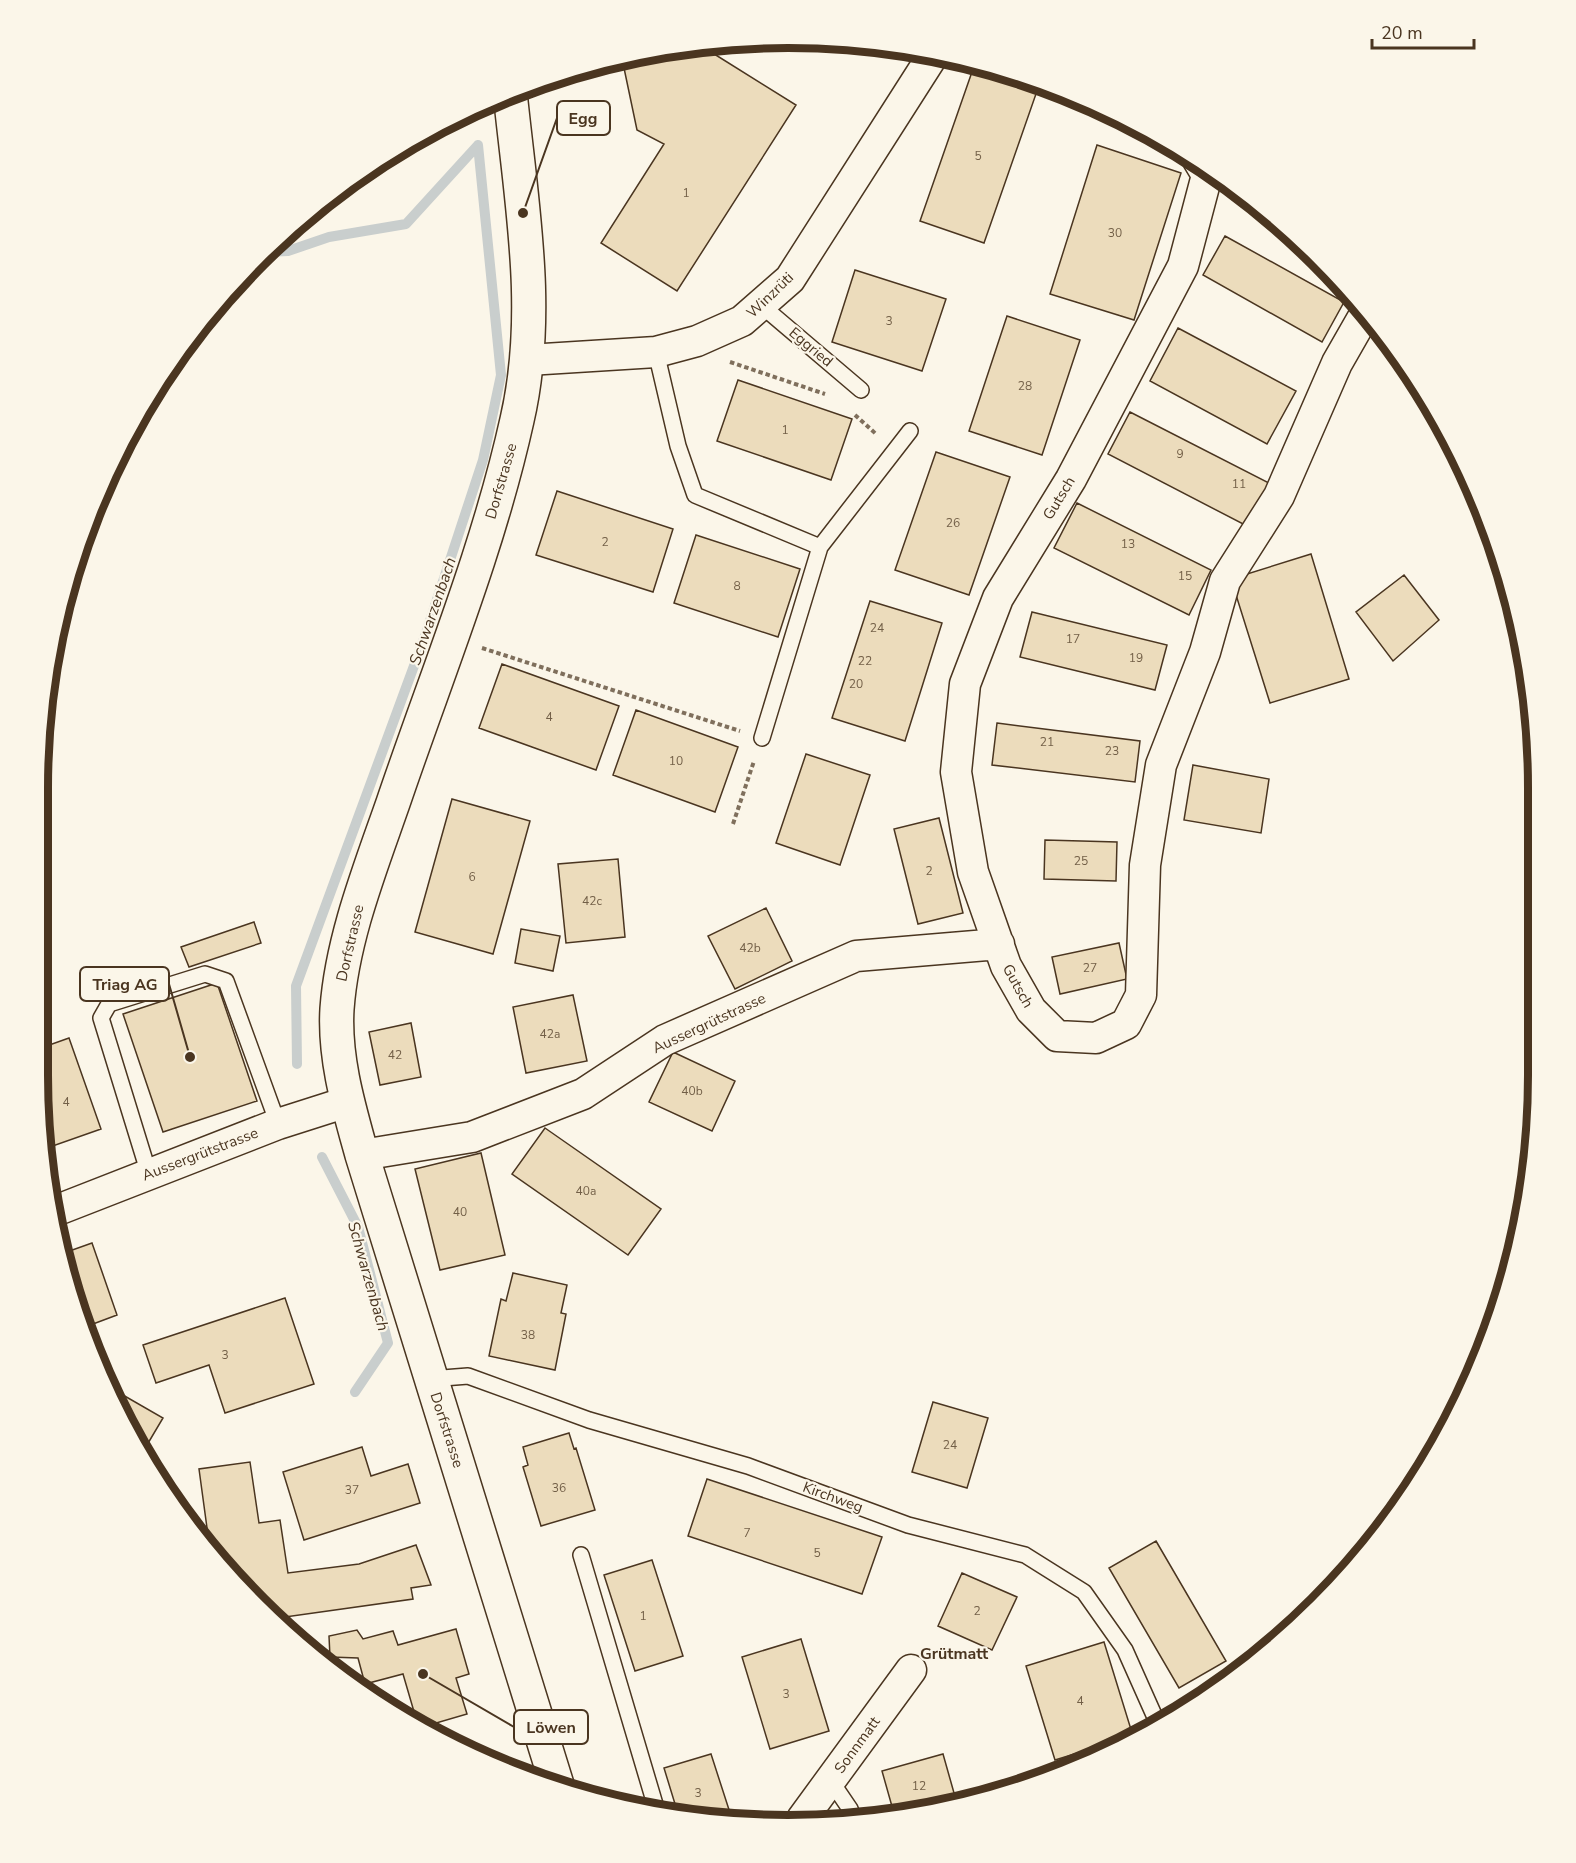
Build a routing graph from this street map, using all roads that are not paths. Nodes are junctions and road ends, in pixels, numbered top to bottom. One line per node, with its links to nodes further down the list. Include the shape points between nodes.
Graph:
1 (929, 61): 4 (street, Winzrüti, via 790,279)
2 (511, 102): 7 (street, Dorfstrasse, via 528,259)
3 (1206, 178): 12 (street, Gutsch, via 1183,266 1071,479 998,598 965,684 956,772 973,872)
4 (761, 304): 6 (street, Winzrüti, via 742,321); 8 (lane, Eggried)
5 (1361, 321): 12 (street, Gutsch, via 1337,363 1279,496 1225,581 1205,651 1161,765 1146,865 1141,994 1126,1024 1096,1038 1057,1036 1031,1010 1006,966)
6 (668, 349): 7 (street, Winzrüti); 10 (lane, via 678,446 695,495)
7 (528, 360): 13 (street, Dorfstrasse, via 498,499 362,894 341,979 337,1041)
8 (861, 390)
9 (910, 432): 10 (lane)
10 (820, 547): 11 (lane)
11 (762, 738)
12 (999, 944): 15 (street, Aussergrütstrasse, via 856,956 665,1040 583,1094 472,1137)
13 (347, 1102): 14 (street, Aussergrütstrasse); 15 (street, Dorfstrasse)
14 (278, 1124): 16 (street, Aussergrütstrasse); 16 (lane, via 226,981 205,974 109,1004 101,1018)
15 (362, 1155): 18 (street, Dorfstrasse)
16 (149, 1174): 17 (street, Aussergrütstrasse)
17 (60, 1209)
18 (430, 1379): 21 (lane, Kirchweg, via 468,1376 589,1420 748,1466 908,1525 1025,1555 1084,1593 1125,1650); 22 (street, Dorfstrasse)
19 (581, 1555): 24 (lane)
20 (911, 1670): 23 (street, Sonnmatt)
21 (1155, 1718)
22 (555, 1777)
23 (831, 1781): 25 (lane); 26 (street, Sonnmatt)
24 (655, 1803)
25 (851, 1812)
26 (806, 1814)

